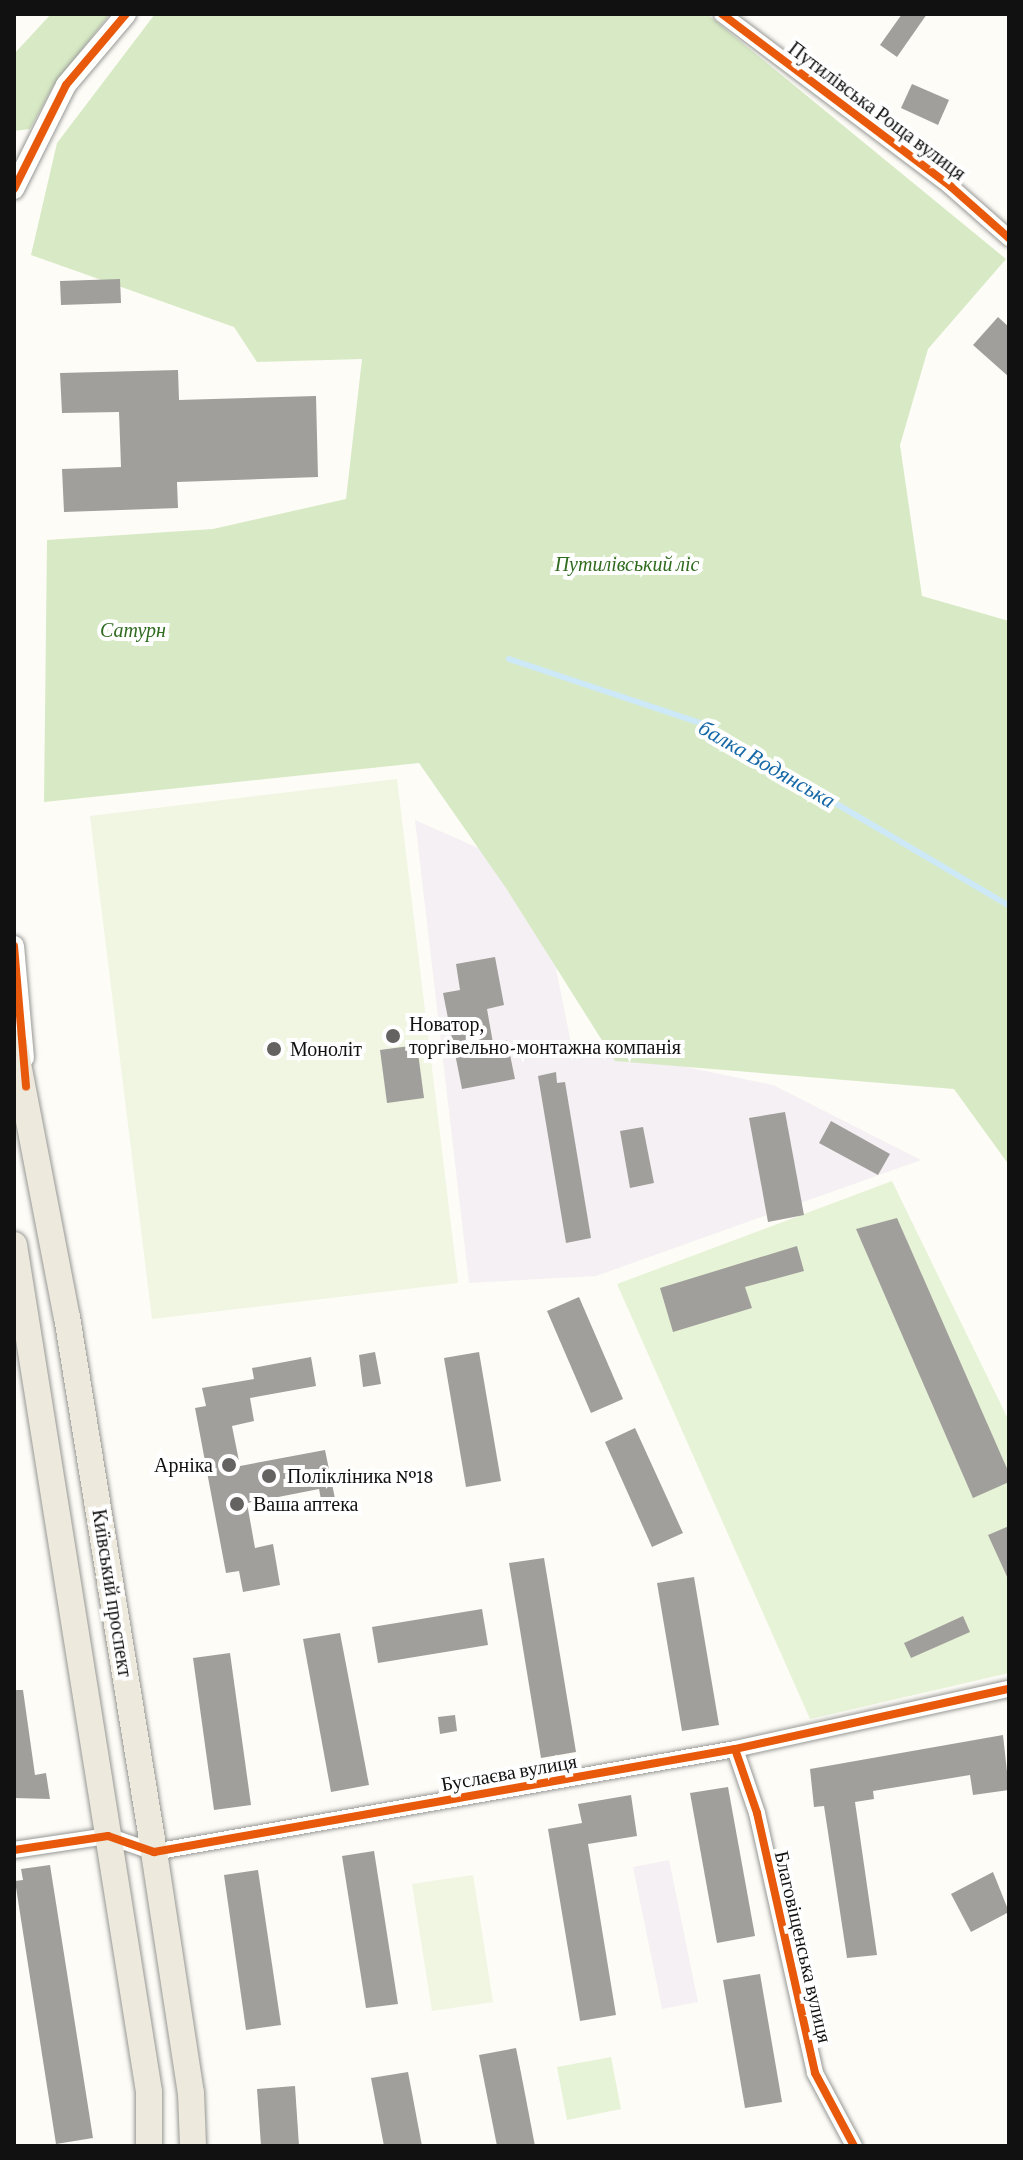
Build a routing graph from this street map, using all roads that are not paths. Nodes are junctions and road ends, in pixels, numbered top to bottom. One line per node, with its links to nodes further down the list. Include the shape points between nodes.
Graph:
1 (126, 14): 3 (street, via 66,85)
2 (722, 14): 4 (street, Путилівська Роща вулиця, via 950,186)
3 (14, 189)
4 (1009, 238)
5 (14, 946): 7 (street)
6 (14, 1043): 7 (main road, Київський проспект)
7 (20, 1088): 13 (main road, Київський проспект)
8 (14, 1245): 11 (main road)
9 (1009, 1689): 10 (street, Буслаєва вулиця)
10 (735, 1749): 13 (street, Буслаєва вулиця); 16 (street, Благовіщенська вулиця, via 757,1813 815,2073)
11 (108, 1836): 12 (street, Буслаєва вулиця); 13 (street, Буслаєва вулиця); 14 (main road, via 149,2092)
12 (14, 1850)
13 (154, 1852): 15 (main road, Київський проспект, via 191,2093)
14 (149, 2146)
15 (193, 2146)
16 (854, 2146)

